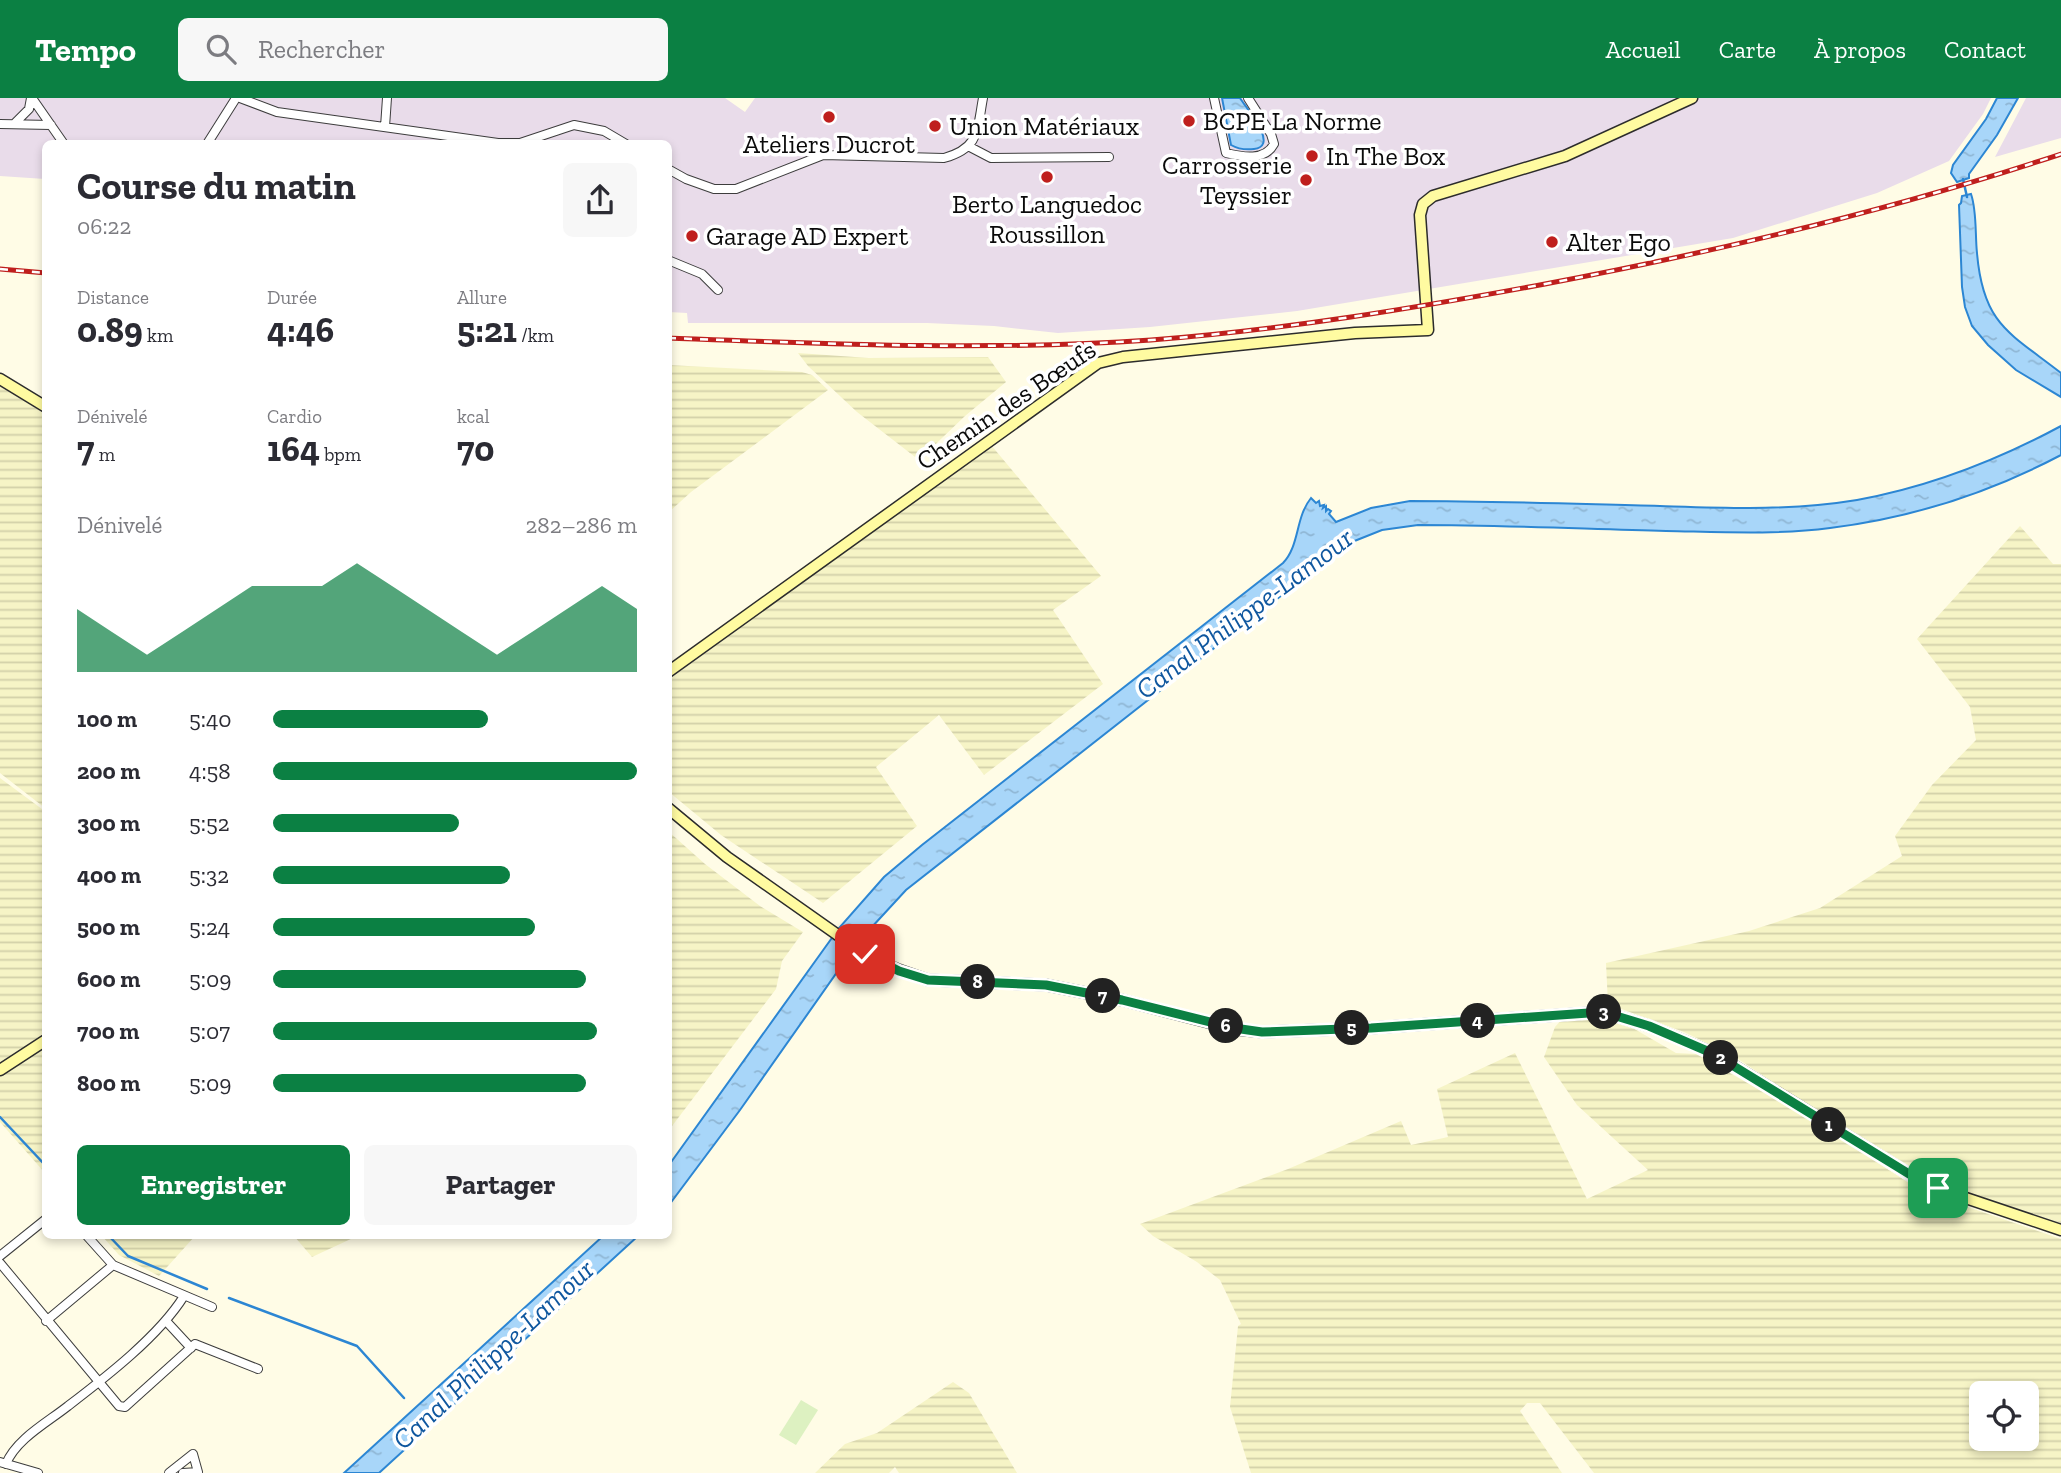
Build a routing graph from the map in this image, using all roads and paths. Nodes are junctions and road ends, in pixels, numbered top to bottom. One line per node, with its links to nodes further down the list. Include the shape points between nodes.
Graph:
1 (31, 98): 9 (street, via 29,108); 10 (street)
2 (238, 98): 11 (street, via 277,112); 13 (street)
3 (387, 98): 11 (street)
4 (983, 98): 17 (street, via 975,139)
5 (1214, 98): 6 (street, via 1226,153 1261,156 1274,144)
6 (1248, 98)
7 (1692, 98): 24 (street, Chemin des Bœufs, via 1564,156 1433,196 1423,204 1428,330 1355,333 1136,355 1098,363)
8 (0, 124): 9 (street)
9 (14, 124): 10 (street)
10 (51, 125): 12 (street)
11 (385, 127): 14 (street)
12 (61, 140)
13 (210, 140)
14 (477, 140)
15 (529, 140): 16 (street, via 574,125 604,131)
16 (619, 140)
17 (968, 146): 18 (street, via 991,158); 19 (street, via 944,158 822,155 736,189 714,188)
18 (1109, 157)
19 (672, 171)
20 (672, 262): 21 (street, via 702,274)
21 (718, 290)
22 (0, 379): 23 (street)
23 (42, 405)
24 (672, 669)
25 (672, 811): 29 (street, via 727,857 869,957 928,980 1046,985 1262,1032 1603,1012 1714,1054 1927,1185)
26 (42, 1043): 27 (street)
27 (0, 1070)
28 (42, 1222): 31 (street)
29 (2061, 1230)
30 (91, 1239): 33 (street)
31 (0, 1256)
32 (0, 1264): 36 (street)
33 (113, 1265): 34 (street); 36 (street)
34 (184, 1296): 35 (street); 37 (street)
35 (212, 1307)
36 (46, 1321): 40 (street)
37 (166, 1321): 38 (street); 40 (street)
38 (191, 1348): 39 (street, via 195,1343); 40 (street, via 125,1407)
39 (258, 1369)
40 (99, 1382): 41 (street, via 15,1448)
41 (3, 1463): 42 (street)
42 (38, 1473)
43 (169, 1473): 44 (street, via 193,1454 198,1472)
44 (183, 1473)

